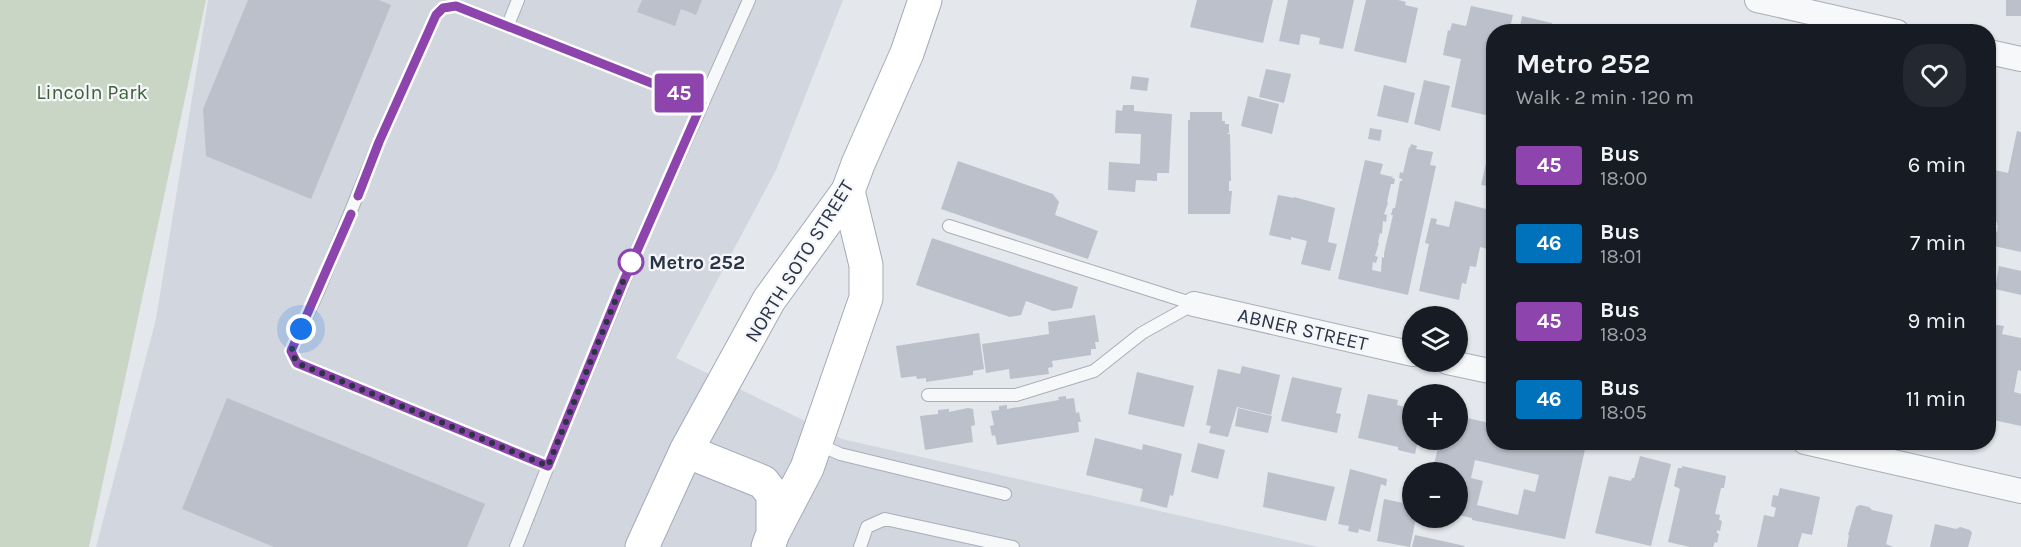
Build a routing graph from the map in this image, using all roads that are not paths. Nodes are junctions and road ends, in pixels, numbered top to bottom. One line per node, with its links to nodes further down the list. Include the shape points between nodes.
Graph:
1 (518, 0): 7 (lane)
2 (749, 0): 10 (lane)
3 (925, 0): 11 (main road, NORTH SOTO STREET, via 907,53)
4 (1757, 0): 5 (street)
5 (1793, 4): 6 (street)
6 (1867, 24)
7 (508, 25): 10 (lane); 21 (lane, via 456,6 443,8 436,15 291,351 297,363)
8 (1996, 54): 9 (street)
9 (2021, 59)
10 (702, 103): 21 (lane, via 619,290)
11 (848, 191): 18 (main road, via 867,265 867,298); 20 (main road, NORTH SOTO STREET, via 769,300)
12 (949, 226): 13 (lane)
13 (1194, 304): 14 (street, ABNER STREET); 17 (lane, via 1142,333 1095,371 1016,395)
14 (1402, 351)
15 (1468, 366): 16 (street)
16 (1486, 370)
17 (928, 395)
18 (816, 443): 23 (lane, via 840,454); 24 (main road)
19 (1866, 450): 22 (street)
20 (686, 452): 24 (main road, via 763,482 773,495); 26 (main road, NORTH SOTO STREET)
21 (548, 466): 25 (lane)
22 (2021, 491)
23 (1005, 494)
24 (770, 540)
25 (516, 547)
26 (642, 547)
27 (860, 547): 28 (lane, via 867,527 885,519)
28 (1013, 547)

